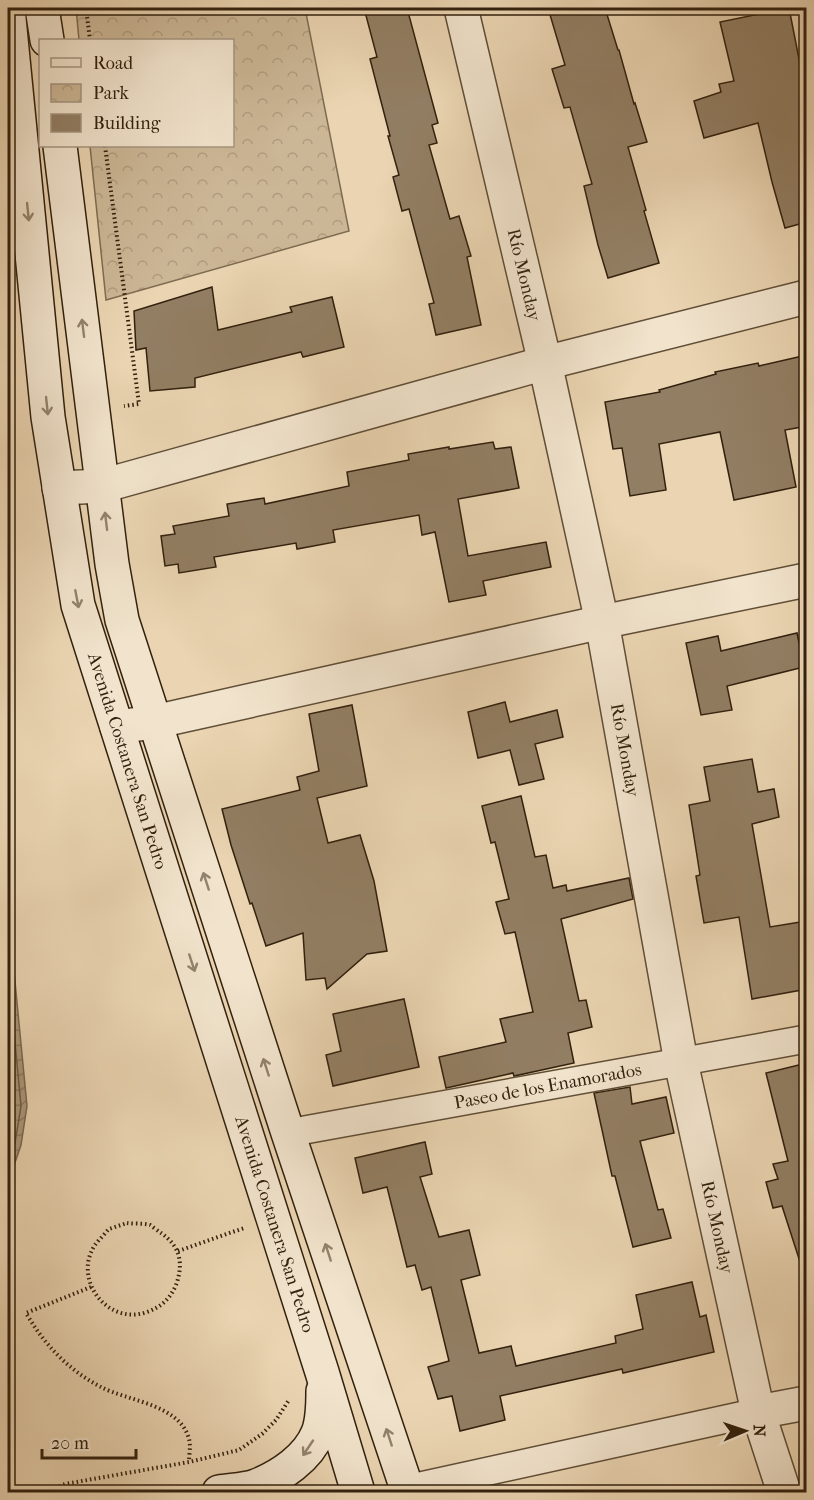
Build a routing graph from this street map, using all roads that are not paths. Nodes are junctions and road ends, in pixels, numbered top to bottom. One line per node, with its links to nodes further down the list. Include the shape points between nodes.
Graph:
1 (8, 8): 9 (main road, Avenida Costanera San Pedro, one-way to 9, via 48,417)
2 (42, 8): 4 (main road)
3 (462, 8): 7 (main road, Río Monday)
4 (46, 39)
5 (60, 147): 8 (main road, Avenida Costanera San Pedro, one-way to 5)
6 (807, 297): 7 (main road)
7 (545, 363): 8 (main road); 11 (main road, Río Monday)
8 (102, 486): 9 (main road); 12 (main road, Avenida Costanera San Pedro, one-way to 8, via 122,620)
9 (59, 488): 13 (main road, Avenida Costanera San Pedro, one-way to 13, via 78,605)
10 (807, 580): 11 (main road)
11 (602, 622): 12 (main road); 15 (main road, Río Monday)
12 (154, 722): 13 (main road); 16 (main road, Avenida Costanera San Pedro, one-way to 12)
13 (117, 727): 17 (main road, Avenida Costanera San Pedro, one-way to 17)
14 (807, 1039): 15 (street, Paseo de los Enamorados)
15 (681, 1062): 16 (street, Paseo de los Enamorados); 19 (main road, Río Monday)
16 (288, 1132): 20 (main road, Avenida Costanera San Pedro, one-way to 16)
17 (322, 1371): 21 (main road, one-way to 21, via 323,1404 318,1432 304,1455 284,1472 255,1486); 22 (main road, Avenida Costanera San Pedro)
18 (807, 1403): 19 (main road)
19 (758, 1412): 20 (street); 23 (main road, Río Monday)
20 (400, 1491)
21 (219, 1492)
22 (358, 1492)
23 (784, 1492)

